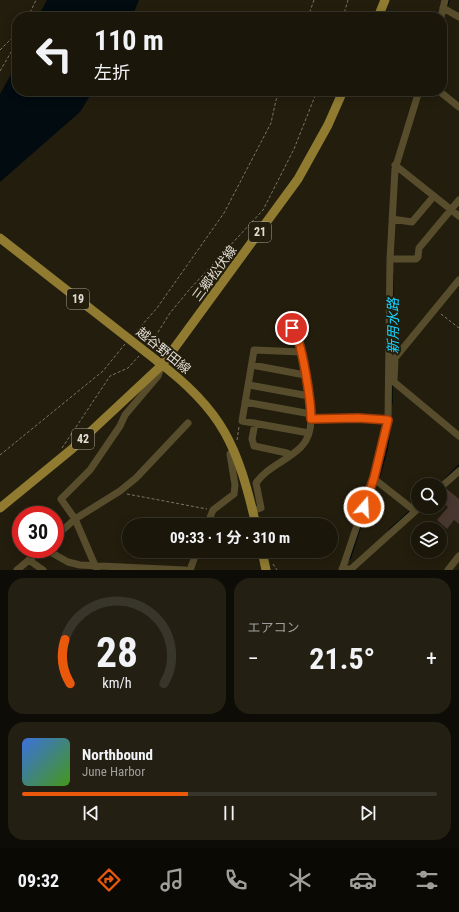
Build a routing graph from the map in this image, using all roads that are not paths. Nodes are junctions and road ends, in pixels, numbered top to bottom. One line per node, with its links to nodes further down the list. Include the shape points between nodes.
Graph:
1 (385, 0): 4 (main road)
2 (445, 0): 3 (street)
3 (446, 10): 5 (street)
4 (380, 12)
5 (459, 17)
6 (342, 96): 21 (main road, 三郷松伏線 / 21, via 298,179)
7 (417, 96): 10 (street)
8 (445, 96): 9 (street)
9 (459, 107)
10 (395, 165): 11 (street); 15 (street)
11 (434, 196): 13 (street); 15 (street, via 412,222)
12 (459, 200): 13 (street)
13 (451, 210): 14 (street); 17 (street, via 419,248 416,259)
14 (459, 216)
15 (392, 219): 17 (street)
16 (0, 238): 21 (main road, 越谷野田線 / 19, bridge)
17 (390, 259): 24 (street)
18 (459, 280): 24 (street, via 395,358)
19 (284, 327): 20 (street, via 295,331)
20 (301, 352): 22 (street, via 254,350); 23 (street)
21 (159, 362): 34 (main road, 越谷野田線 / 19, via 199,397); 40 (main road, 42, via 72,449); 45 (street, via 158,376 125,415 90,470 61,499)
22 (252, 365): 23 (street); 25 (street)
23 (305, 375): 26 (street)
24 (392, 382): 29 (street); 33 (street)
25 (249, 385): 26 (street); 27 (street)
26 (309, 396): 28 (street)
27 (245, 402): 28 (street); 31 (street, via 242,421)
28 (311, 417): 29 (street); 32 (street)
29 (388, 420): 37 (street)
30 (188, 423): 45 (street, via 136,478)
31 (255, 423): 32 (street); 35 (street, via 252,439 254,446)
32 (309, 433): 35 (street, via 301,448)
33 (459, 436)
34 (235, 447): 41 (main road, 越谷野田線 / 19); 43 (street, via 230,454 236,485 234,494 213,510)
35 (290, 455): 41 (street, via 262,474 256,483 261,508)
36 (459, 471): 38 (street)
37 (374, 478): 39 (street); 54 (street)
38 (447, 482)
39 (411, 505)
40 (0, 508)
41 (252, 510): 44 (main road, 越谷野田線 / 19)
42 (412, 514): 54 (street, via 351,569)
43 (210, 518)
44 (254, 518)
45 (75, 519): 46 (street); 53 (street)
46 (64, 529)
47 (459, 556): 60 (street)
48 (32, 558): 52 (street)
49 (60, 558): 53 (street)
50 (194, 558): 58 (street)
51 (263, 558): 59 (main road)
52 (29, 560): 55 (street); 56 (street)
53 (96, 568): 57 (street)
54 (342, 569)
55 (18, 570)
56 (42, 570)
57 (185, 570)
58 (190, 570)
59 (266, 570)
60 (448, 570)

